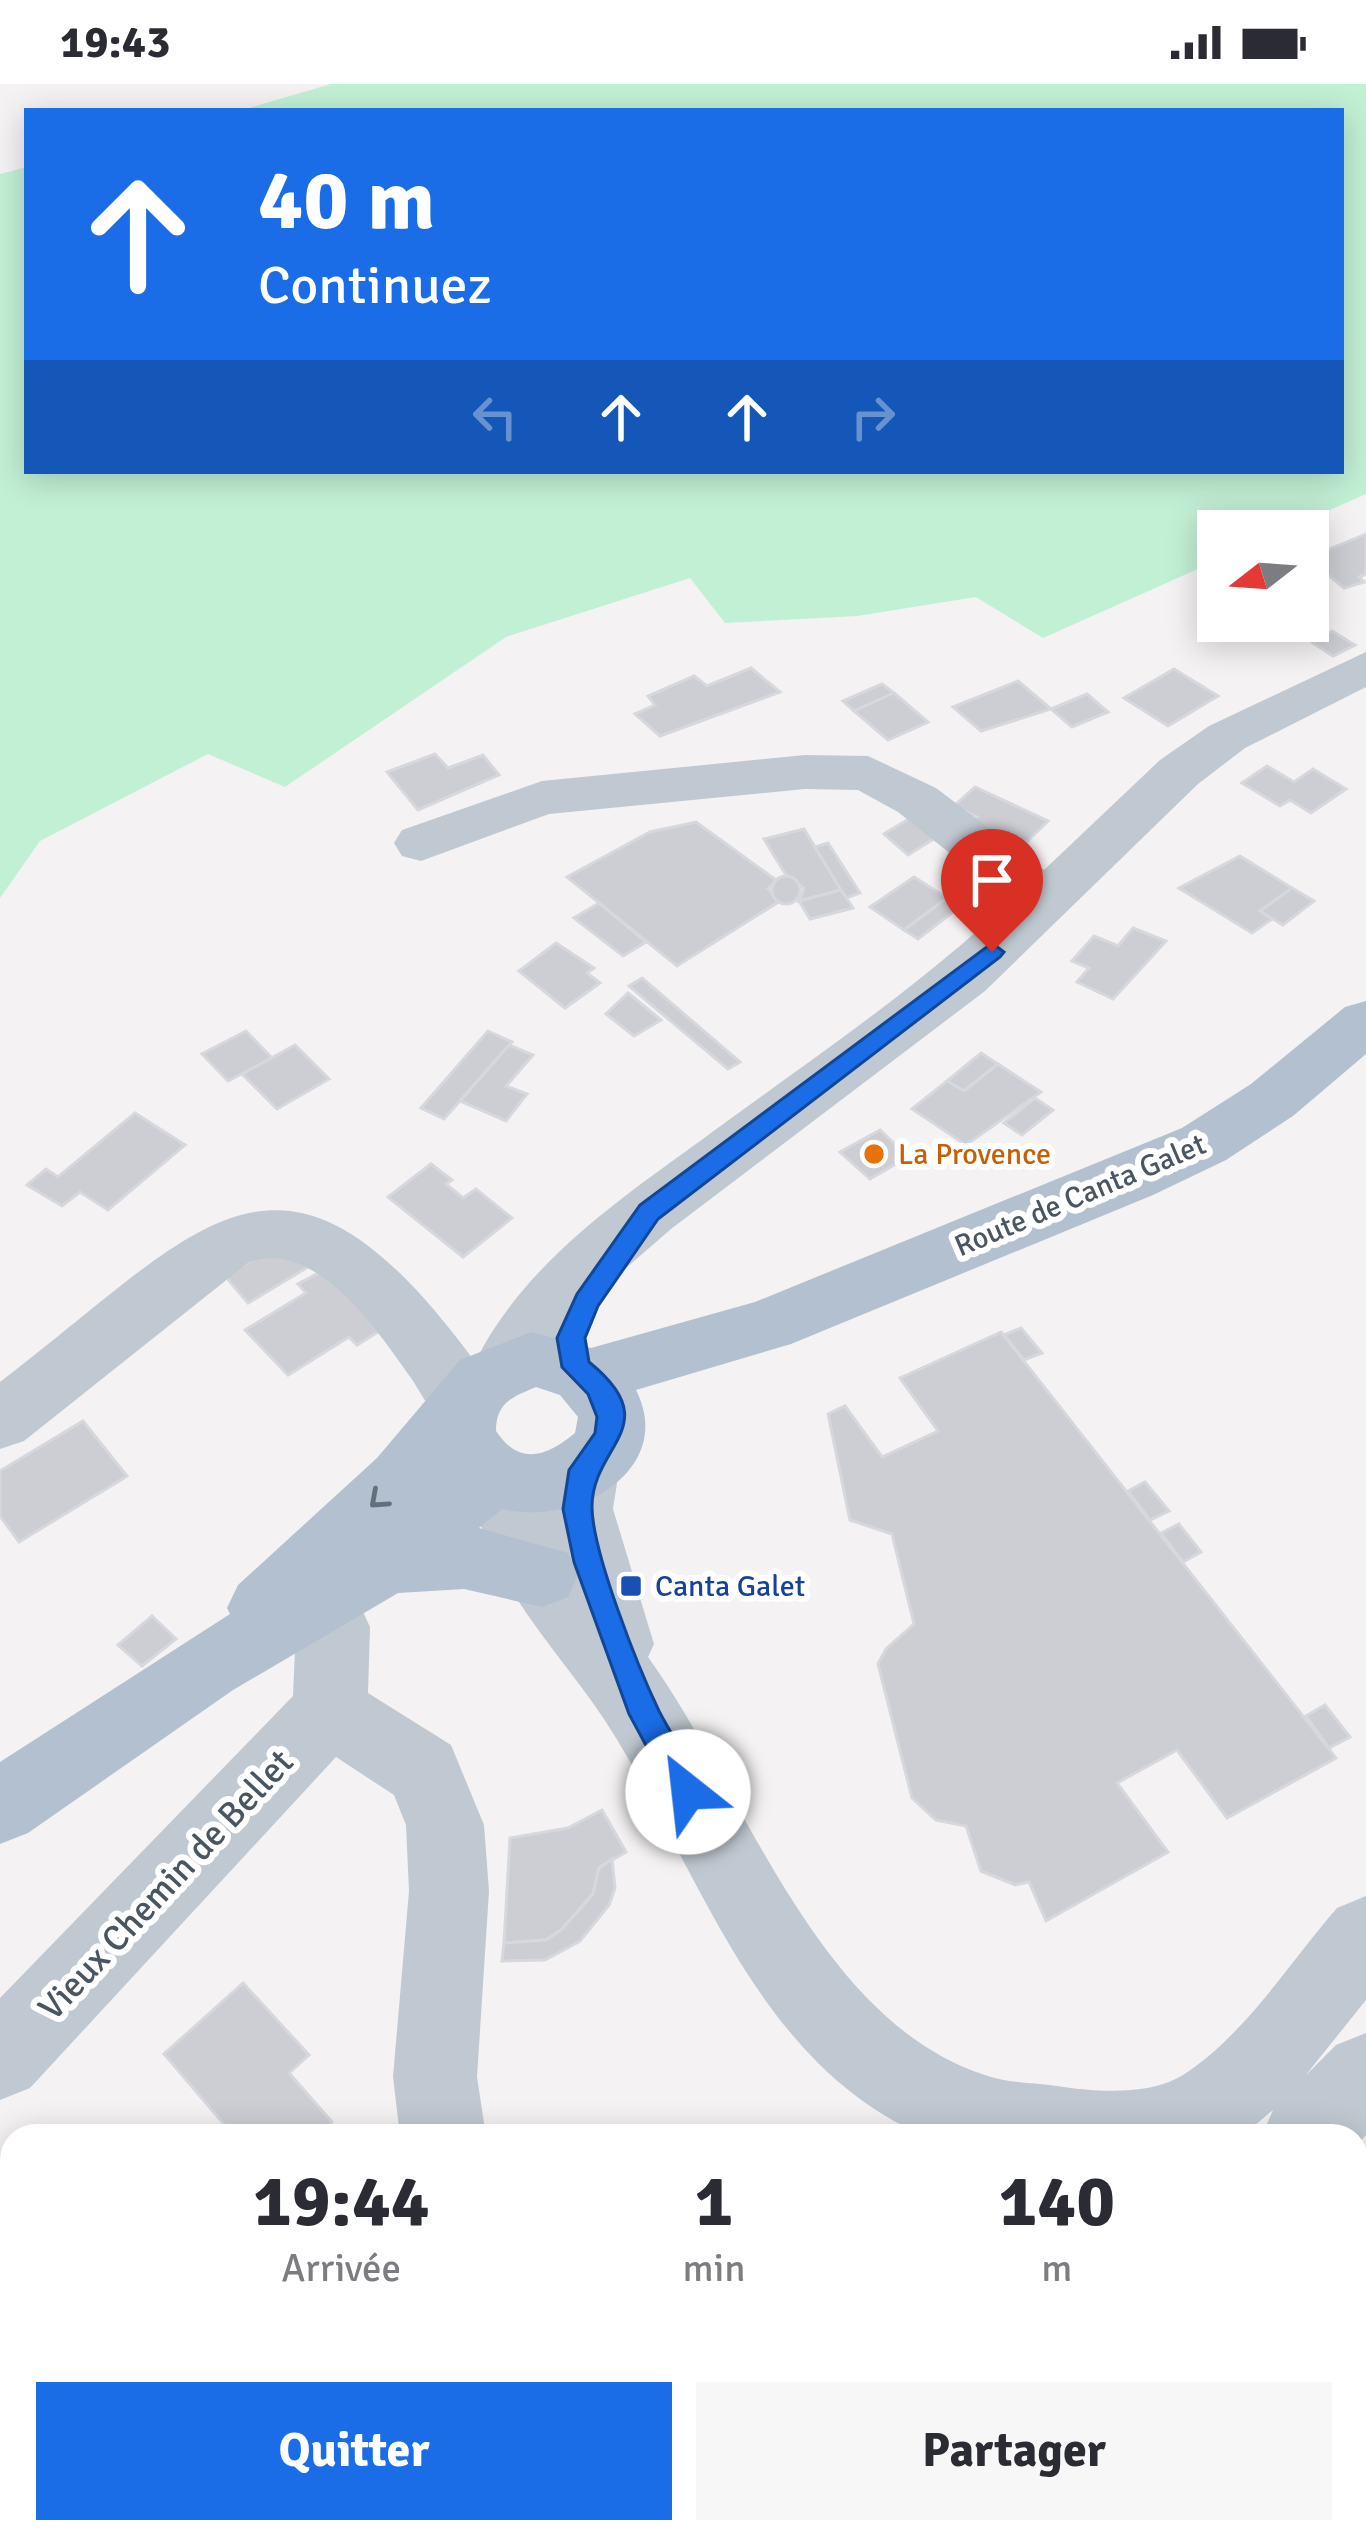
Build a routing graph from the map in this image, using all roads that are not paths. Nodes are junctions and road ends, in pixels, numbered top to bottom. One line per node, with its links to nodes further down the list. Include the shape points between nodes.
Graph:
1 (1366, 668): 3 (street, via 1227,736)
2 (421, 843): 3 (street, via 542,798 868,773)
3 (1046, 900): 5 (street, via 965,977)
4 (1366, 1022): 6 (main road, Route de Canta Galet, via 1204,1144 768,1325 641,1407)
5 (649, 1212): 6 (street, via 586,1302 571,1338); 8 (street, via 557,1290)
6 (589, 1413): 8 (main road, via 544,1359); 8 (main road, via 542,1486); 14 (street, via 578,1509 589,1562)
7 (0, 1421): 8 (street, via 226,1244 272,1231 332,1250 415,1329)
8 (483, 1427): 9 (main road); 10 (street); 12 (main road, one-way to 12, via 402,1479)
9 (385, 1564): 10 (main road, via 450,1553); 11 (main road)
10 (542, 1575): 14 (street)
11 (322, 1602): 12 (main road); 13 (street, via 333,1627)
12 (207, 1666): 15 (main road)
13 (330, 1710): 17 (street, Vieux Chemin de Bellet); 19 (street, via 440,1764 449,1891 436,2015)
14 (645, 1714): 20 (street, via 787,1968 833,2026 899,2082)
15 (0, 1808)
16 (1366, 1936): 21 (street, via 1227,2096)
17 (0, 2058)
18 (1366, 2075): 22 (street)
19 (441, 2124)
20 (1019, 2124)
21 (1169, 2124)
22 (1317, 2124)

